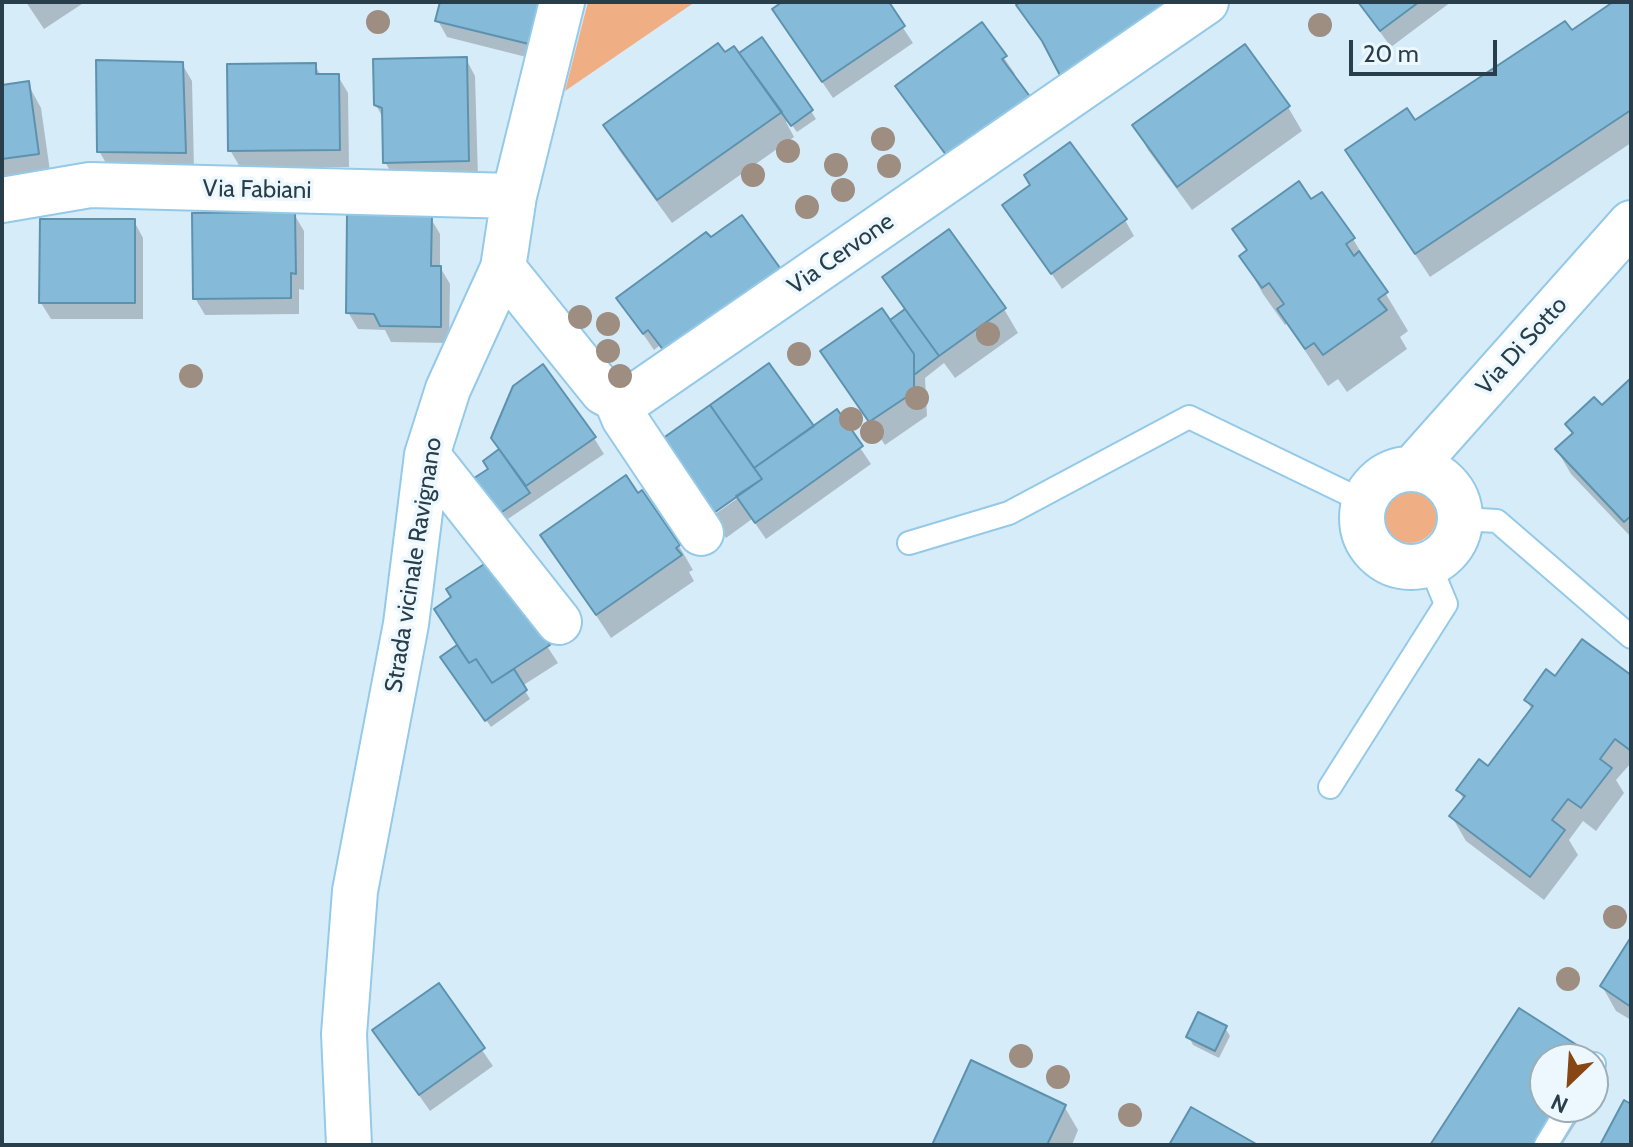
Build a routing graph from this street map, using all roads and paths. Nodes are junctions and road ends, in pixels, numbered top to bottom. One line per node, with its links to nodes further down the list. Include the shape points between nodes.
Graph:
1 (562, 2): 3 (street, Strada vicinale Ravignano)
2 (1206, 2): 7 (street, Via Cervone, via 632,398)
3 (514, 196): 4 (street, Via Fabiani, via 90,185); 6 (street, Strada vicinale Ravignano)
4 (2, 200)
5 (1631, 223): 9 (street, Via Di Sotto)
6 (503, 268): 7 (street, via 603,392); 8 (street, Strada vicinale Ravignano, via 448,389)
7 (616, 399): 12 (street)
8 (427, 455): 15 (street); 19 (street, Strada vicinale Ravignano, via 406,624 355,891 344,1034)
9 (1413, 468): 10 (street, via 1383,477); 11 (street, via 1452,489)
10 (1365, 502): 13 (lane, via 1189,417 1009,513); 14 (street, via 1364,525 1373,548 1398,565)
11 (1461, 519): 14 (street, via 1452,545); 16 (lane, via 1497,521)
12 (701, 533)
13 (909, 543)
14 (1429, 563): 17 (lane, via 1446,604)
15 (559, 622)
16 (1631, 637)
17 (1330, 787)
18 (1559, 1123): 20 (lane)
19 (349, 1145)
20 (1546, 1145)

